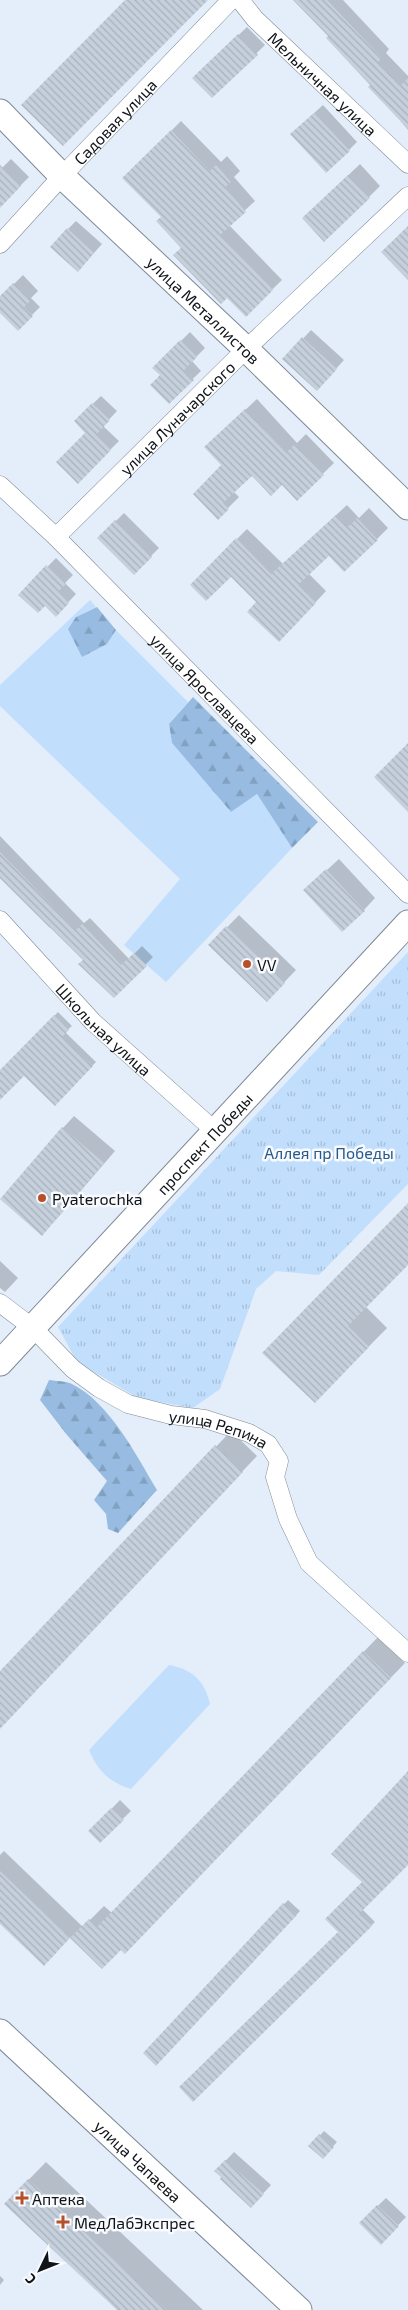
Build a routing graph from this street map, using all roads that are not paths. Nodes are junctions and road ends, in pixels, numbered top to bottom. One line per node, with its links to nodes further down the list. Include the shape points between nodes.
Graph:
1 (231, 0): 5 (street, Садовая улица)
2 (240, 0): 4 (street, Мельничная улица, via 255,19)
3 (0, 112): 5 (street, улица Металлистов)
4 (408, 164)
5 (62, 176): 7 (street, Садовая улица); 8 (street, улица Металлистов)
6 (408, 196): 8 (street, улица Луначарского)
7 (0, 244)
8 (246, 349): 10 (street, улица Металлистов); 11 (street, улица Луначарского)
9 (0, 484): 11 (street, улица Ярославцева)
10 (408, 507)
11 (56, 537): 12 (street, улица Ярославцева)
12 (408, 894)
13 (0, 920): 15 (street, Школьная улица, via 92,1022)
14 (408, 923): 15 (street, проспект Победы)
15 (215, 1131): 17 (street, проспект Победы)
16 (0, 1303): 17 (street, улица Репина)
17 (33, 1328): 18 (street, проспект Победы); 19 (street, улица Репина, via 73,1369 128,1404 170,1415 205,1419 250,1433 268,1444 279,1462 275,1477 288,1518 309,1563)
18 (0, 1363)
19 (408, 1652)
20 (0, 2032): 21 (street, улица Чапаева)
21 (299, 2310)

